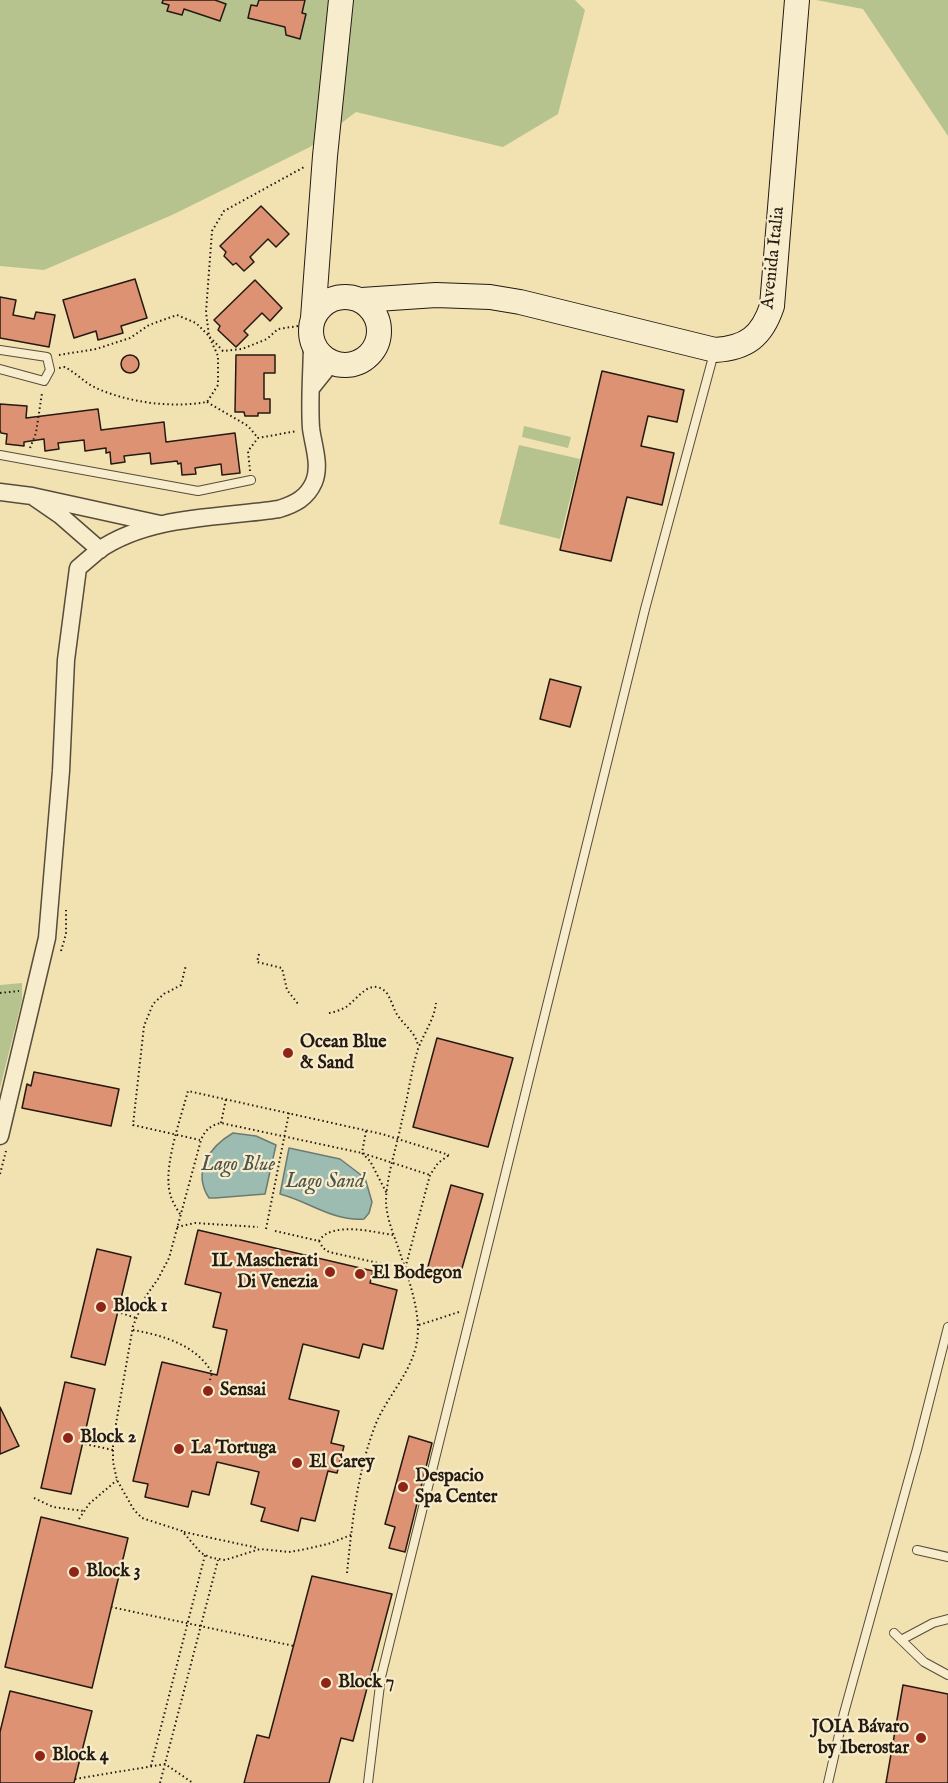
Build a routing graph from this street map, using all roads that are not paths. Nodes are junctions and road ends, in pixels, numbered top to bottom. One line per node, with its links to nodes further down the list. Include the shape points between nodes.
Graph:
1 (340, 0): 3 (street)
2 (797, 0): 9 (street, Avenida Italia, via 772,306 767,321 751,340)
3 (316, 269): 5 (street); 7 (street)
4 (408, 297): 5 (street, Avenida Italia); 6 (street); 9 (street, Avenida Italia, via 459,295 510,300)
5 (356, 298): 6 (street, via 371,308); 7 (street, via 328,301 319,308)
6 (379, 326): 10 (street, via 376,346 362,360 342,365)
7 (312, 328): 10 (street, via 323,357); 12 (street)
8 (0, 350): 11 (lane, via 47,357 50,370 44,381)
9 (715, 350): 25 (lane, via 645,609 381,1677)
10 (332, 362): 12 (street)
11 (0, 369)
12 (312, 387): 17 (street, via 311,429 317,463 315,479 303,498 279,509)
13 (0, 455): 14 (lane, via 198,491)
14 (251, 480)
15 (0, 492): 16 (street)
16 (32, 496): 17 (street); 18 (street)
17 (162, 524): 18 (street)
18 (100, 550): 19 (street, via 78,568 66,660 47,938)
19 (0, 1136)
20 (948, 1327): 26 (lane)
21 (917, 1550): 22 (lane)
22 (948, 1557)
23 (948, 1619): 24 (lane, via 898,1636 924,1662)
24 (948, 1676)
25 (368, 1783)
26 (828, 1783)

